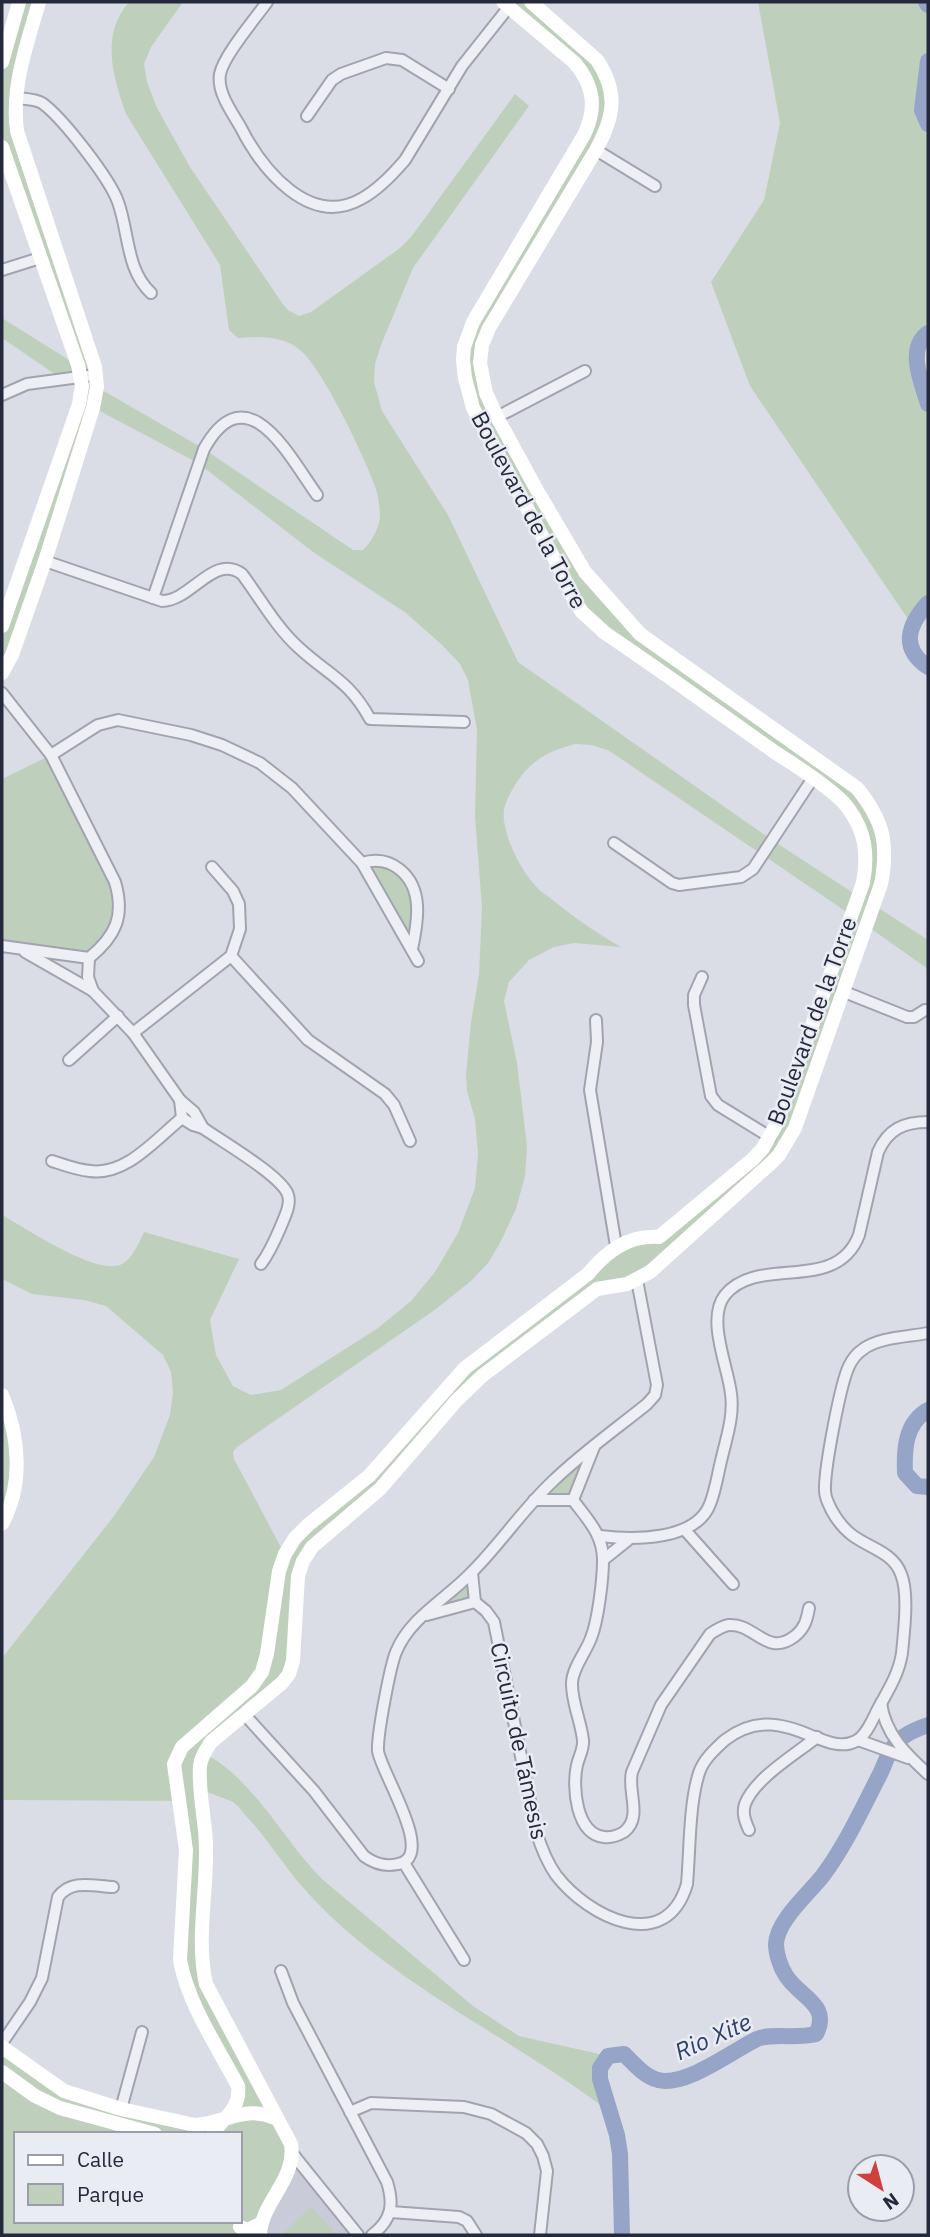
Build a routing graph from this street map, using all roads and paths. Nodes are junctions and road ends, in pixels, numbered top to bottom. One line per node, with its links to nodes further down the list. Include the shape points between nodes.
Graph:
1 (19, 2): 6 (street)
2 (39, 2): 8 (street)
3 (267, 2): 7 (street, via 223,63 221,88 267,169 306,200 341,206 370,194 405,160)
4 (531, 2): 11 (street, Boulevard de la Torre, via 597,60 609,81 610,119)
5 (506, 5): 7 (street); 23 (street, Boulevard de la Torre, via 575,63 592,91 594,105 584,135 473,322 464,347 465,378 481,425)
6 (2, 62)
7 (449, 89): 9 (street, via 402,60 386,58 332,80)
8 (16, 98): 15 (street, via 39,101 57,116 107,182 119,204 134,270); 17 (street, via 22,147)
9 (307, 116)
10 (2, 147): 13 (street)
11 (596, 150): 12 (street); 19 (street, Boulevard de la Torre, via 482,345 486,393)
12 (655, 186)
13 (40, 258): 14 (street); 17 (street)
14 (2, 270)
15 (151, 293)
16 (585, 371): 19 (street)
17 (89, 376): 18 (street, via 27,384); 21 (street, via 93,408); 25 (street)
18 (2, 395)
19 (497, 417): 22 (street, Boulevard de la Torre)
20 (317, 495): 24 (street, via 262,423 234,418 223,423 204,449)
21 (45, 561): 24 (street); 27 (street)
22 (585, 572): 23 (street, via 574,577); 26 (street, Boulevard de la Torre)
23 (568, 587): 28 (street, Boulevard de la Torre, via 582,612)
24 (153, 598): 31 (street, via 169,601 217,570 234,568 290,639 344,683 370,719)
25 (2, 626)
26 (640, 634): 28 (street); 45 (street, Boulevard de la Torre, via 844,777 870,805 885,844 884,866)
27 (7, 650): 29 (street)
28 (629, 650): 33 (street, Boulevard de la Torre)
29 (2, 673)
30 (2, 693): 32 (street)
31 (464, 722)
32 (51, 755): 35 (street, via 97,725 118,720 222,746 260,763 284,781); 41 (street, via 119,896 116,926)
33 (813, 778): 34 (street, via 753,869 741,877 671,883); 55 (street, Boulevard de la Torre, via 847,806 867,851 866,868)
34 (614, 843)
35 (362, 863): 39 (street); 39 (street, via 390,862 411,883 417,906)
36 (212, 867): 40 (street, via 239,904 240,929)
37 (2, 946): 38 (street)
38 (18, 948): 41 (street); 44 (street)
39 (412, 949): 42 (street)
40 (231, 956): 49 (street); 56 (street, via 308,1040 385,1094)
41 (89, 958): 44 (street)
42 (418, 961)
43 (702, 976): 55 (street, via 694,1005 711,1096)
44 (93, 991): 47 (street)
45 (842, 991): 46 (street, via 907,1017); 60 (street, Boulevard de la Torre, via 795,1128 783,1149)
46 (925, 1010)
47 (118, 1016): 49 (street); 50 (street)
48 (596, 1020): 59 (street, via 590,1090)
49 (133, 1032): 51 (street)
50 (69, 1060)
51 (180, 1100): 52 (street); 54 (street)
52 (182, 1118): 54 (street); 57 (street, via 119,1167 90,1171)
53 (928, 1122): 73 (street, via 897,1128 883,1141 859,1235 846,1257 823,1268 748,1281 725,1295 717,1326 732,1412 710,1505 701,1519)
54 (203, 1128): 61 (street, via 275,1178 288,1195 285,1216)
55 (770, 1137): 58 (street, Boulevard de la Torre, via 753,1158)
56 (410, 1142)
57 (52, 1161)
58 (659, 1237): 59 (street, Boulevard de la Torre); 60 (street, via 667,1244)
59 (616, 1246): 62 (street, Boulevard de la Torre)
60 (668, 1255): 63 (street, Boulevard de la Torre)
61 (261, 1264)
62 (588, 1274): 64 (street, via 589,1283); 88 (street, Boulevard de la Torre, via 464,1368 369,1476 295,1538 279,1571 262,1672 181,1747 174,1764)
63 (638, 1280): 64 (street, Boulevard de la Torre); 67 (street, via 655,1395)
64 (597, 1289): 83 (street, Boulevard de la Torre, via 476,1381 380,1489 312,1547 298,1576 289,1674)
65 (928, 1333): 82 (street, via 872,1344 855,1356 844,1381 825,1477 825,1494 841,1525 892,1559 901,1573 905,1594 902,1652)
66 (2, 1395): 68 (street, via 14,1430)
67 (595, 1447): 70 (street); 71 (street)
68 (16, 1469): 69 (street); 72 (street, via 14,1492)
69 (2, 1475)
70 (534, 1500): 71 (street); 77 (street)
71 (573, 1500): 74 (street)
72 (2, 1524)
73 (685, 1530): 75 (street); 78 (street)
74 (600, 1536): 75 (street); 76 (street)
75 (628, 1539): 76 (street)
76 (603, 1560): 80 (street, via 595,1627 572,1681 583,1747 577,1766 578,1807 588,1831 597,1836 608,1838 628,1829 634,1808 629,1782 632,1772 661,1705 710,1634 731,1625 773,1644 783,1643 801,1631)
77 (472, 1573): 79 (street); 81 (street)
78 (733, 1584)
79 (475, 1602): 81 (street); 84 (street, Circuito de Támesis, via 494,1622 544,1855 571,1892 622,1922 643,1925 660,1921 683,1898 695,1791 699,1770 709,1755 739,1731 756,1724 778,1724)
80 (809, 1608)
81 (423, 1616): 91 (street, via 396,1652 378,1737 382,1767 412,1836 412,1850)
82 (881, 1703): 85 (street); 86 (street)
83 (244, 1714): 89 (street, Boulevard de la Torre, via 204,1753); 91 (street, via 314,1791 364,1856 383,1866)
84 (817, 1737): 85 (street, Circuito de Támesis, via 847,1744); 90 (street, via 753,1790 744,1805)
85 (858, 1740): 86 (street, Circuito de Támesis)
86 (892, 1746): 87 (street, Circuito de Támesis)
87 (928, 1774)
88 (177, 1790): 89 (street); 100 (street, Boulevard de la Torre, via 186,1850 182,1975 238,2086 239,2097)
89 (201, 1790): 101 (street, Boulevard de la Torre, via 206,1845 200,1961 205,1984)
90 (749, 1830)
91 (404, 1863): 93 (street)
92 (113, 1887): 96 (street, via 74,1884 64,1888 58,1897 42,1978)
93 (464, 1960)
94 (281, 1971): 99 (street)
95 (142, 2032): 98 (street)
96 (2, 2045): 98 (street, via 64,2091)
97 (2, 2072): 102 (street, via 60,2108)
98 (121, 2109): 100 (street, via 195,2125)
99 (350, 2112): 105 (street, via 387,2182); 111 (street, via 371,2103 464,2107 491,2114 526,2133 537,2144 547,2171)
100 (227, 2118): 101 (street, via 262,2112); 103 (street)
101 (275, 2118): 104 (street, Boulevard de la Torre)
102 (149, 2132)
103 (214, 2132)
104 (292, 2153): 107 (street, via 290,2168); 108 (street)
105 (391, 2212): 109 (street); 110 (street, via 459,2217)
106 (239, 2228): 107 (street)
107 (260, 2230)
108 (358, 2235)
109 (372, 2235)
110 (476, 2235)
111 (540, 2235)

